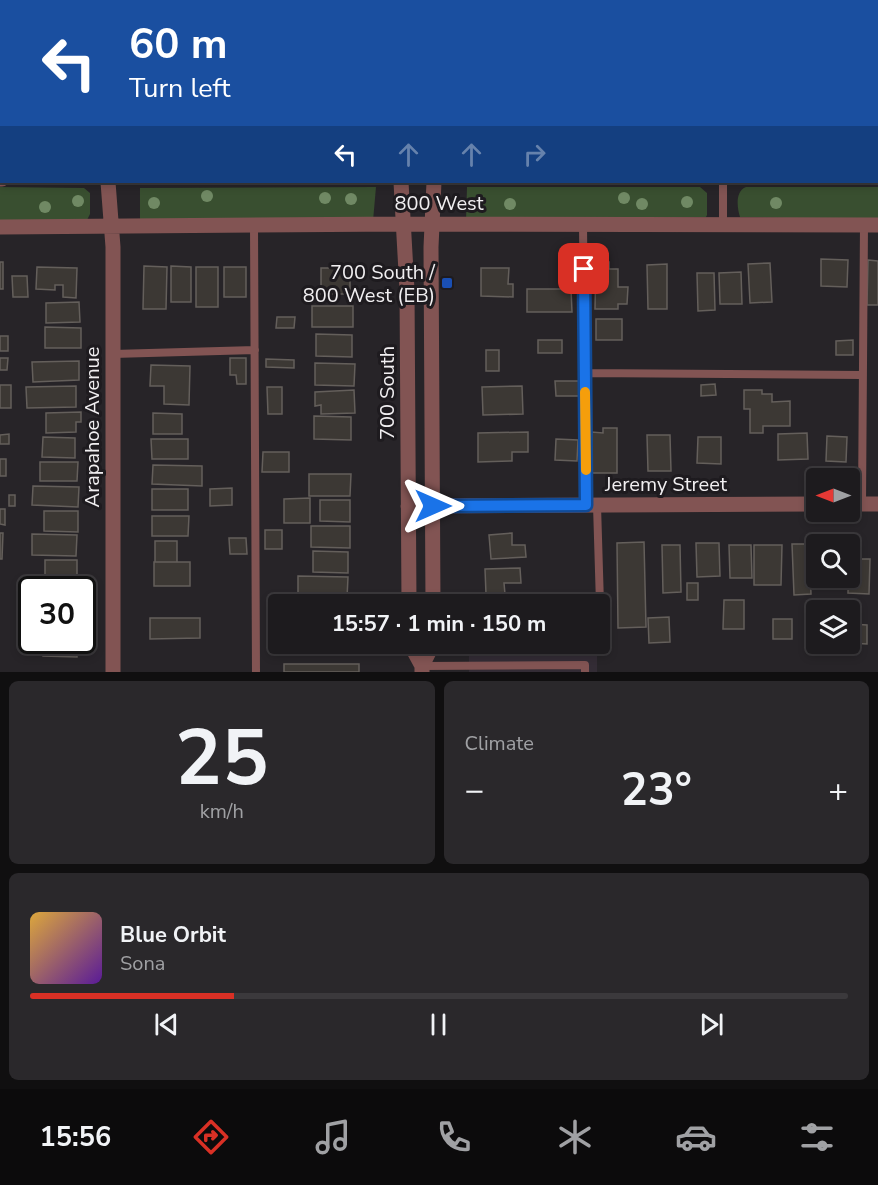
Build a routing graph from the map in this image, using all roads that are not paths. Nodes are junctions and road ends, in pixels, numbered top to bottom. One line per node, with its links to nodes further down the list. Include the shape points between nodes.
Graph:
1 (108, 183): 11 (street, Arapahoe Avenue)
2 (401, 183): 5 (street, 700 South)
3 (434, 183): 7 (street)
4 (723, 183): 9 (lane)
5 (404, 224): 6 (street, 800 West); 7 (street, 800 West); 15 (street, 700 South)
6 (254, 225): 11 (street, 800 West); 13 (lane)
7 (432, 225): 8 (street, 800 West); 16 (street)
8 (583, 225): 9 (street, 800 West); 17 (lane)
9 (723, 225): 10 (street, 800 West)
10 (871, 225): 18 (lane)
11 (112, 226): 12 (street, 800 West); 14 (street, Arapahoe Avenue)
12 (0, 227)
13 (255, 350): 14 (lane); 33 (lane)
14 (113, 354): 32 (street, Arapahoe Avenue)
15 (408, 360): 16 (street); 24 (street, 700 South)
16 (432, 360): 25 (street)
17 (585, 373): 18 (lane); 23 (lane)
18 (862, 375): 19 (lane)
19 (857, 468)
20 (806, 504): 23 (street, Jeremy Street)
21 (860, 504): 22 (street)
22 (878, 504)
23 (592, 505): 25 (street, Jeremy Street); 28 (lane)
24 (408, 506): 25 (street, Jeremy Street); 26 (street, 700 South)
25 (433, 506): 27 (street)
26 (409, 594)
27 (433, 594)
28 (599, 594)
29 (415, 654): 31 (street)
30 (429, 654): 31 (street)
31 (422, 669): 34 (lane, via 585,665)
32 (113, 672)
33 (256, 672)
34 (585, 672)

